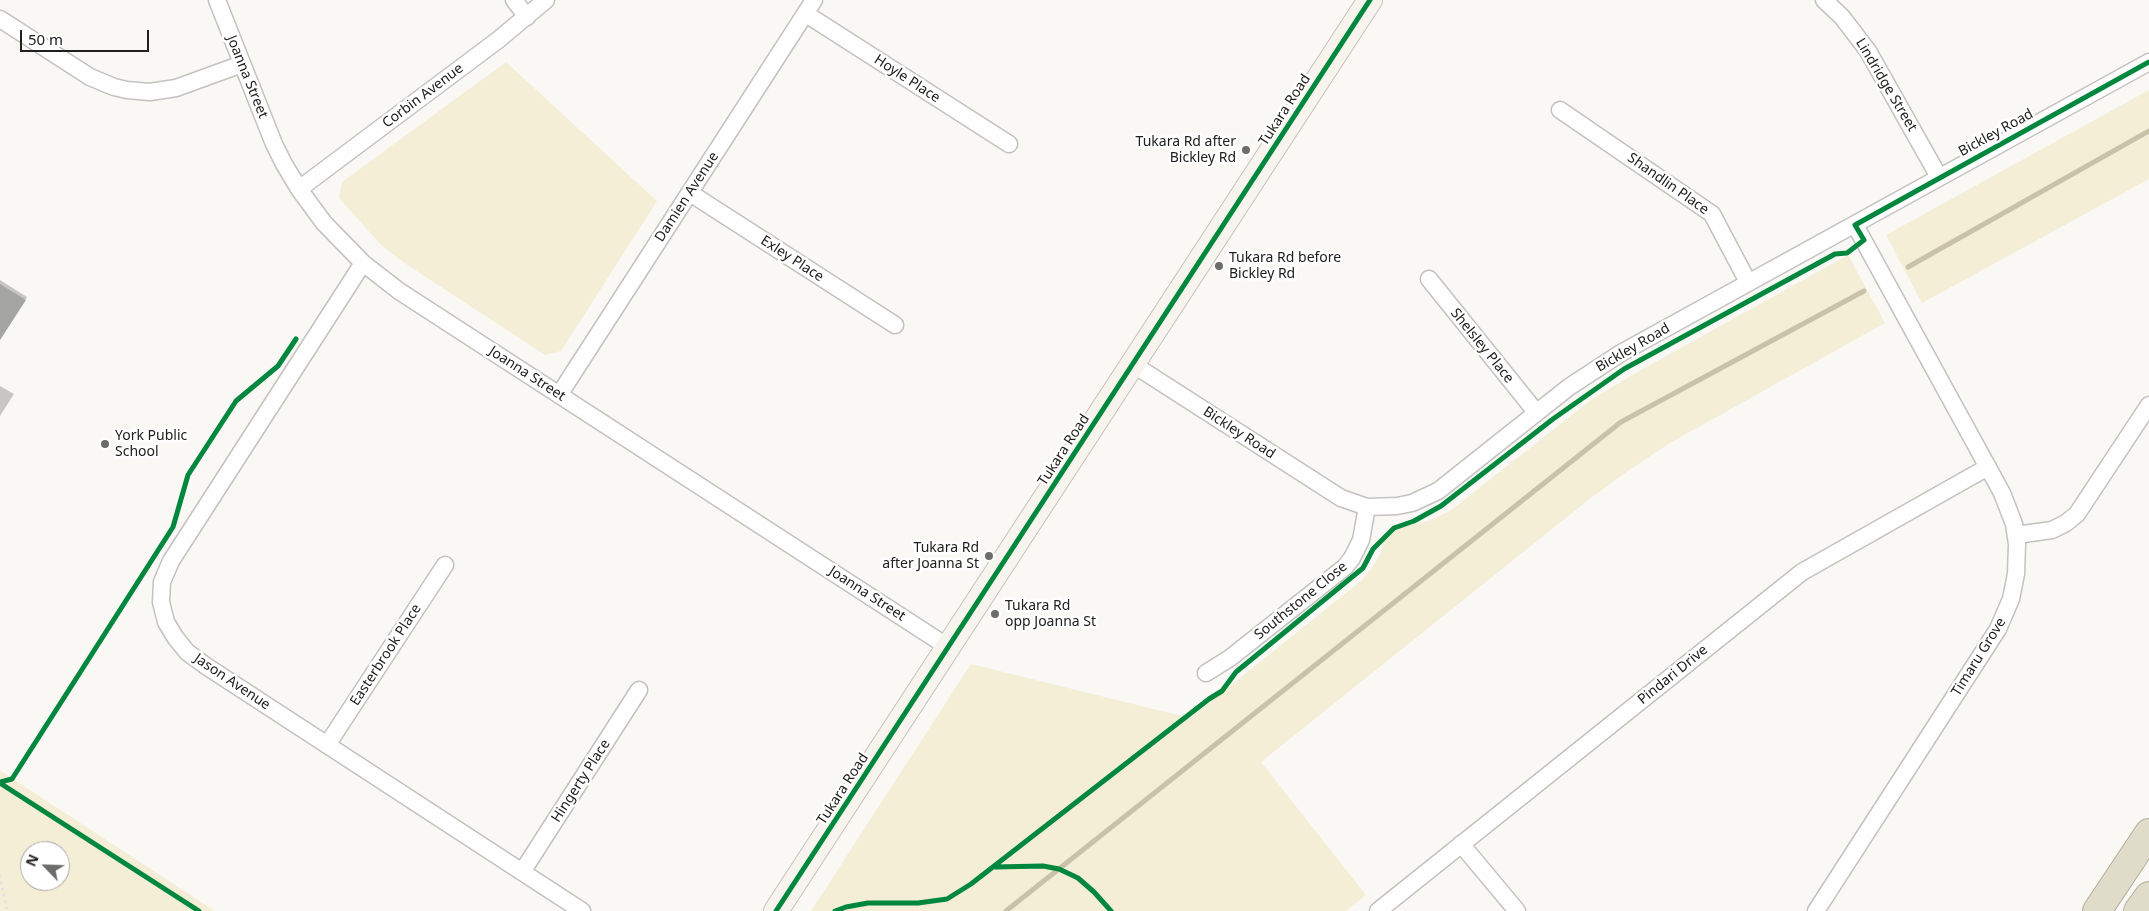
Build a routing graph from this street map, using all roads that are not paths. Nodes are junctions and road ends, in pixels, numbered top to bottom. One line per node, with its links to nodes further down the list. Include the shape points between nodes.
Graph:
1 (217, 0): 10 (street, Joanna Street)
2 (514, 0): 7 (street)
3 (546, 0): 7 (street, Corbin Avenue)
4 (1370, 0): 21 (street, Tukara Road)
5 (1830, 2): 13 (street, Lindridge Street, via 1868,51)
6 (810, 7): 12 (street, Hoyle Place); 15 (street, Damien Avenue)
7 (527, 17): 14 (street, Corbin Avenue)
8 (0, 19): 10 (street, via 90,77 127,90 150,92 176,88)
9 (2149, 62): 13 (street, Bickley Road)
10 (242, 64): 14 (street, Joanna Street, via 274,144)
11 (1560, 110): 19 (street, Shandlin Place, via 1712,214)
12 (1009, 144)
13 (1940, 177): 16 (street, Bickley Road)
14 (299, 189): 17 (street, Joanna Street, via 324,223)
15 (690, 193): 20 (street, Exley Place); 22 (street, Damien Avenue)
16 (1855, 225): 19 (street, Bickley Road); 25 (street, Timaru Grove)
17 (363, 263): 22 (street, Joanna Street, via 399,291); 32 (street, Jason Avenue, via 171,562 162,582 161,602 166,622 187,652)
18 (1429, 279): 24 (street, Shelsley Place)
19 (1748, 282): 24 (street, Bickley Road, via 1621,353)
20 (895, 325)
21 (1134, 365): 26 (street, Bickley Road, via 1330,492); 29 (street, Tukara Road)
22 (560, 394): 29 (street, Joanna Street)
23 (2149, 405): 27 (street, via 2077,514 2052,530)
24 (1536, 412): 26 (street, Bickley Road, via 1438,491 1412,503)
25 (1988, 467): 27 (street, Timaru Grove, via 2007,503); 34 (street, Pindari Drive, via 1802,572)
26 (1367, 507): 30 (street, Southstone Close, via 1361,540 1345,567 1230,658)
27 (2016, 536): 41 (street, Timaru Grove, via 2014,587 1998,629)
28 (445, 565): 32 (street, Easterbrook Place)
29 (948, 648): 38 (street, Tukara Road)
30 (1206, 673)
31 (639, 690): 35 (street, Hingerty Place)
32 (327, 745): 35 (street, Jason Avenue)
33 (2149, 833): 42 (highway)
34 (1462, 844): 39 (street, Pindari Drive); 40 (street)
35 (522, 872): 37 (street, Jason Avenue)
36 (2149, 896): 43 (highway)
37 (582, 911)
38 (776, 911)
39 (1378, 911)
40 (1517, 911)
41 (1816, 911)
42 (2097, 911)
43 (2138, 911)

